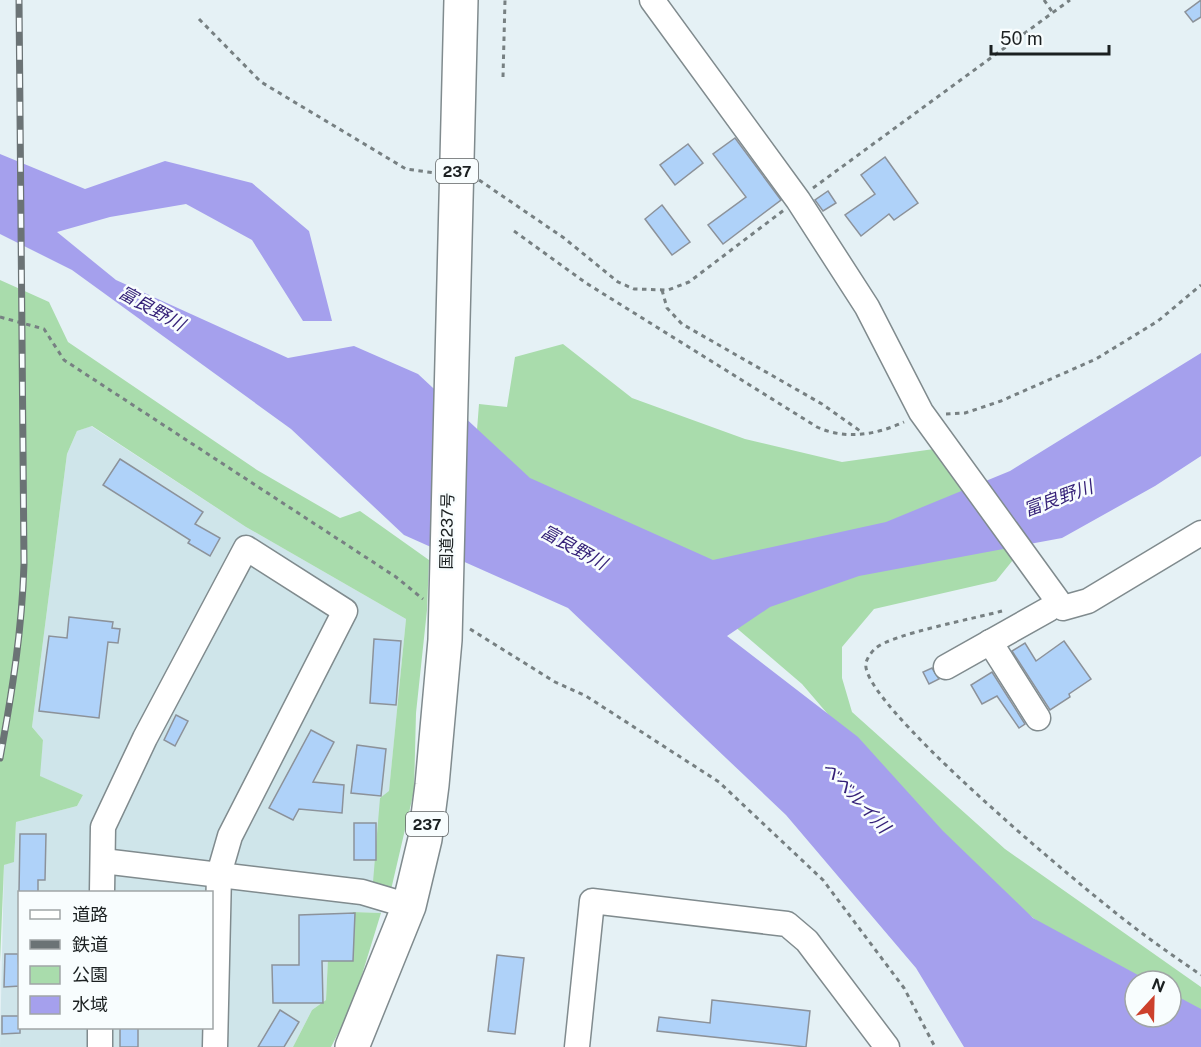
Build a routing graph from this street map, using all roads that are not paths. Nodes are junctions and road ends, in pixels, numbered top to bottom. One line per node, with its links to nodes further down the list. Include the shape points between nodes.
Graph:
1 (461, 0): 11 (highway, 国道237号 / 237, via 452,343 438,598 445,640 425,839)
2 (652, 0): 4 (street, via 798,200 867,307 925,416)
3 (1201, 533): 4 (street, via 1088,601 1064,608)
4 (1051, 602): 5 (street)
5 (990, 642): 6 (street); 7 (street)
6 (946, 667)
7 (1038, 717)
8 (103, 861): 9 (street); 9 (street, via 103,827 150,728 246,548 345,610 230,836); 10 (street)
9 (219, 874): 11 (street, via 362,892); 14 (street)
10 (102, 891)
11 (409, 906): 15 (highway, 国道237号 / 237)
12 (100, 1029): 13 (street)
13 (100, 1047)
14 (215, 1047)
15 (352, 1047)
16 (577, 1047): 17 (street, via 592,901 787,924 807,941)
17 (887, 1047)

